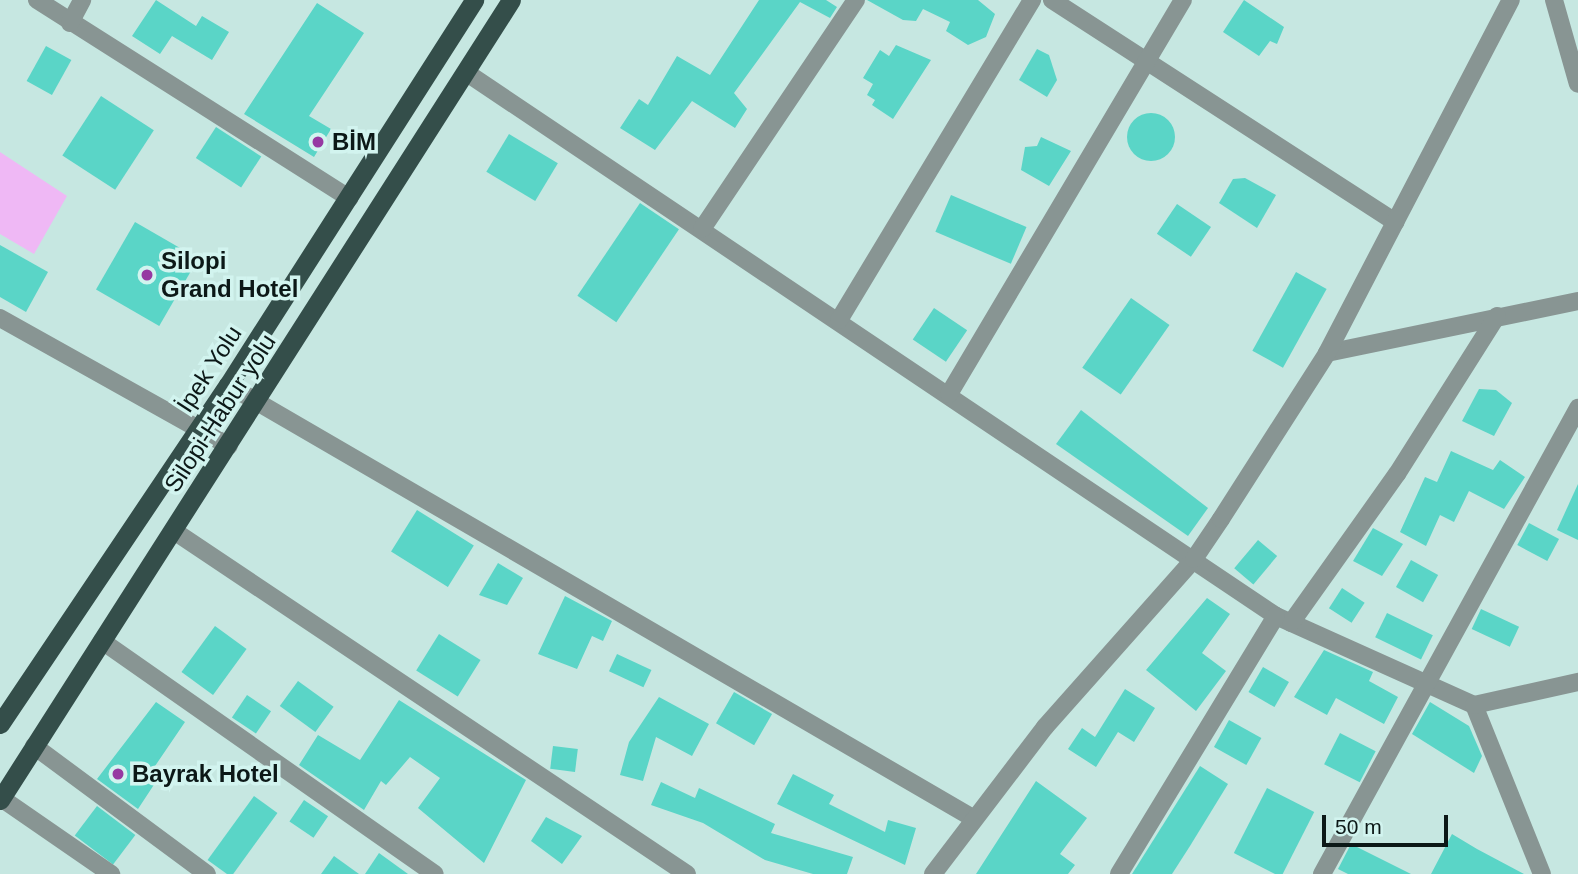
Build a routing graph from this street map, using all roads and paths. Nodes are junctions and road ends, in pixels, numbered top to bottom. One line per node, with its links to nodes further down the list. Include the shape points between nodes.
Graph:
1 (37, 0): 11 (street)
2 (82, 0): 11 (street)
3 (474, 0): 15 (highway, İpek Yolu)
4 (512, 0): 13 (highway, Silopi-Habur yolu)
5 (856, 0): 17 (street)
6 (1032, 0): 21 (street)
7 (1052, 0): 12 (street)
8 (1182, 0): 12 (street)
9 (1511, 0): 16 (street)
10 (1554, 0): 14 (street)
11 (70, 23): 15 (street)
12 (1148, 63): 16 (street); 24 (street)
13 (467, 73): 17 (street); 25 (highway, Silopi-Habur yolu)
14 (1578, 84)
15 (349, 198): 23 (highway, İpek Yolu)
16 (1395, 222): 22 (street)
17 (702, 229): 21 (street)
18 (1578, 301): 19 (street)
19 (1497, 316): 22 (street); 31 (street, via 1397,474)
20 (0, 318): 27 (street)
21 (839, 320): 24 (street)
22 (1327, 353): 30 (street)
23 (228, 385): 25 (street); 27 (highway, İpek Yolu)
24 (949, 394): 30 (street)
25 (257, 403): 28 (highway, Silopi-Habur yolu); 39 (street, via 744,679)
26 (1578, 408): 34 (street, via 1515,513)
27 (199, 429): 28 (street); 36 (highway, İpek Yolu)
28 (229, 446): 29 (highway, Silopi-Habur yolu)
29 (174, 531): 32 (highway, Silopi-Habur yolu); 44 (street)
30 (1194, 559): 31 (street); 39 (street)
31 (1284, 619): 34 (street); 45 (street)
32 (103, 640): 37 (highway, Silopi-Habur yolu); 43 (street)
33 (1578, 682): 35 (street)
34 (1430, 685): 35 (street); 46 (street)
35 (1474, 705): 47 (street)
36 (0, 724)
37 (34, 747): 38 (highway, Silopi-Habur yolu); 42 (street)
38 (1, 799): 41 (street)
39 (974, 818): 40 (street)
40 (935, 873)
41 (111, 874)
42 (207, 874)
43 (435, 874)
44 (687, 874)
45 (1119, 874)
46 (1322, 874)
47 (1542, 874)

